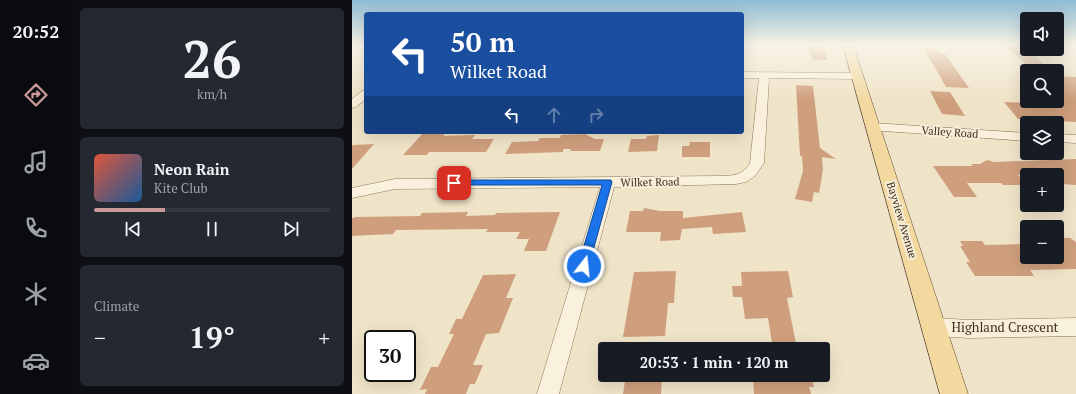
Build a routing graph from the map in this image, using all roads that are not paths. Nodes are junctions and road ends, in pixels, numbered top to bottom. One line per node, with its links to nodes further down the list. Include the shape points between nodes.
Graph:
1 (853, 63): 4 (main road, Bayview Avenue)
2 (744, 75): 3 (street)
3 (764, 75): 4 (street); 11 (street, Wilket Road, via 758,163 754,172 745,178 734,180)
4 (857, 76): 7 (main road, Bayview Avenue)
5 (364, 96): 6 (street)
6 (352, 105)
7 (873, 127): 8 (street, Valley Road); 13 (main road, Bayview Avenue)
8 (1020, 137)
9 (1064, 138): 10 (street)
10 (1076, 139)
11 (608, 182): 12 (street, Wilket Road, via 395,184); 15 (street)
12 (352, 193)
13 (935, 327): 14 (street, Highland Crescent); 16 (main road, Bayview Avenue)
14 (1076, 327)
15 (548, 394)
16 (954, 394)

